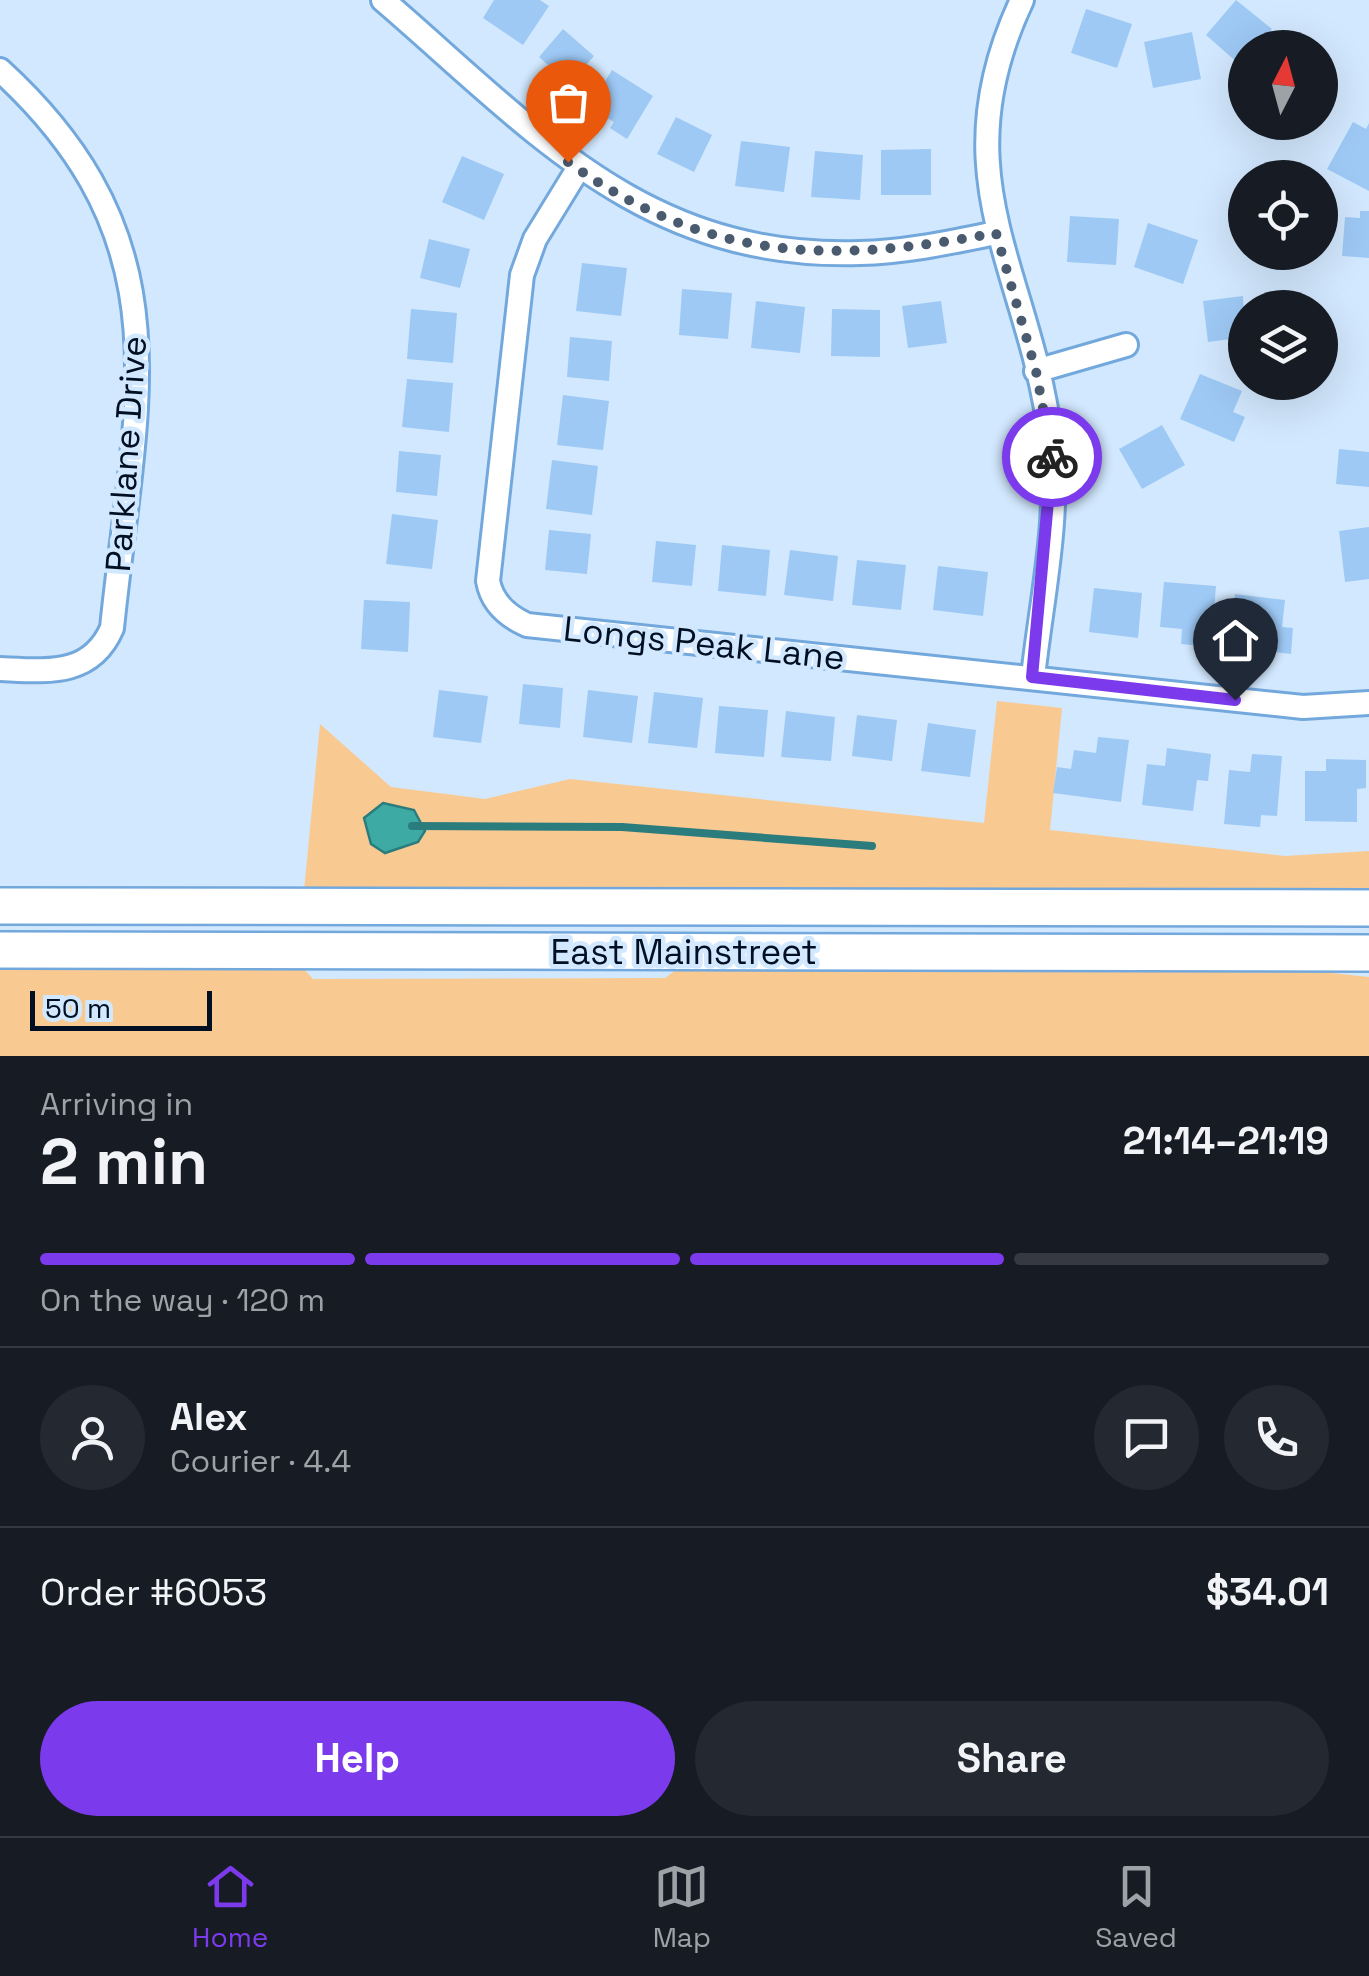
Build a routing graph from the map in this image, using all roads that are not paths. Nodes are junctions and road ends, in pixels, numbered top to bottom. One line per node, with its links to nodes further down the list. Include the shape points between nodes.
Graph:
1 (383, 0): 4 (street)
2 (1022, 0): 5 (street, via 1000,56 987,126)
3 (0, 70): 10 (street, Parklane Drive, via 68,146 113,221 128,262 139,356 112,628 102,650 86,663)
4 (578, 169): 5 (street, via 680,223 785,250 873,253); 8 (street, via 535,239 522,275 488,581)
5 (996, 233): 7 (street)
6 (1126, 345): 7 (street)
7 (1036, 371): 11 (street, via 1053,478)
8 (499, 606): 9 (street); 11 (street, Longs Peak Lane, via 527,624)
9 (479, 622)
10 (0, 669)
11 (1032, 677): 12 (street, Longs Peak Lane, via 1304,707)
12 (1369, 703)
13 (0, 906): 14 (main road, East Mainstreet)
14 (1369, 908)
15 (0, 950): 16 (main road, East Mainstreet)
16 (1369, 953)

